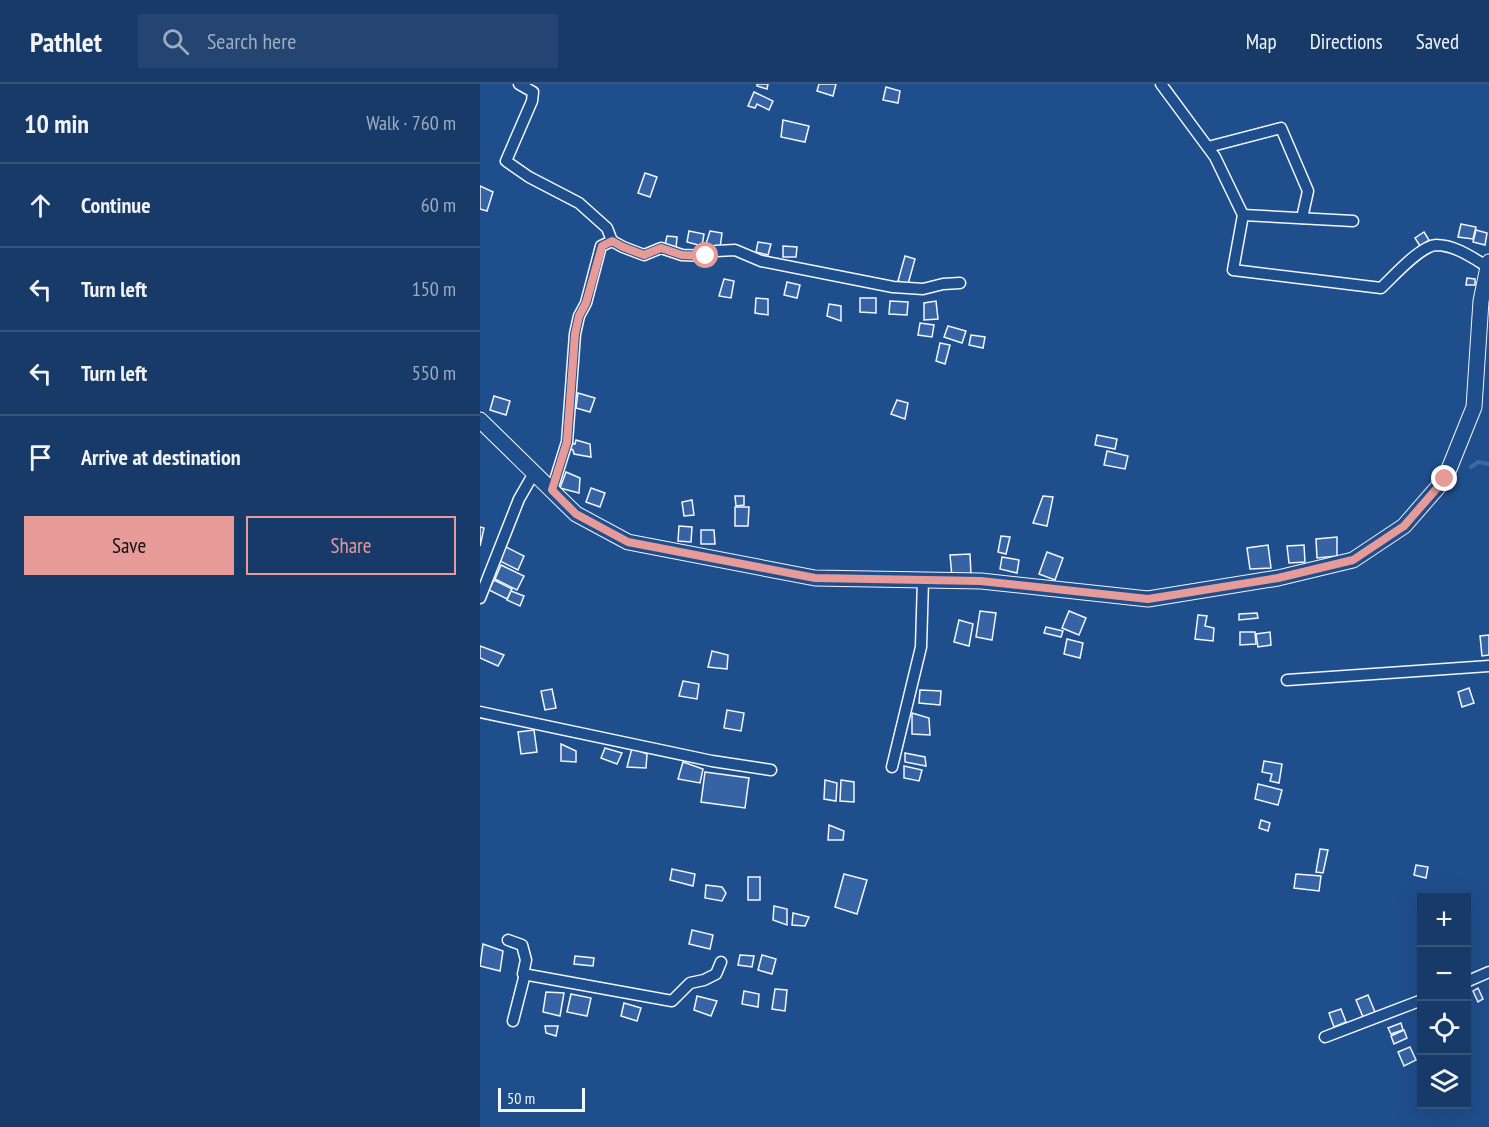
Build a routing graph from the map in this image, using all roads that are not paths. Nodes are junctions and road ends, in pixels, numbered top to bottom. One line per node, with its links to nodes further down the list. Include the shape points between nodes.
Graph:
1 (519, 84): 7 (street, via 533,92 532,101 507,161 579,203 607,228)
2 (1161, 84): 3 (street)
3 (1208, 147): 4 (street); 5 (street, via 1281,128 1308,191)
4 (1243, 215): 5 (street); 8 (street, via 1233,270 1381,288 1418,254 1435,245 1459,250)
5 (1302, 218): 6 (street)
6 (1353, 221)
7 (612, 241): 9 (street, via 644,255 661,248 682,255 706,256 735,250 761,261 893,287 923,289); 12 (street, via 602,246 579,316 567,442)
8 (1489, 265): 13 (street, via 1480,301 1474,407 1445,479 1404,526 1353,560 1278,578 1148,599 981,581)
9 (960, 283)
10 (480, 420): 11 (street)
11 (534, 473): 12 (street); 14 (street, via 519,499)
12 (552, 490): 13 (street, via 576,514 628,542 815,578)
13 (923, 580): 18 (street, via 921,648)
14 (480, 598)
15 (1489, 666): 16 (street)
16 (1287, 680)
17 (480, 712): 19 (street)
18 (892, 767)
19 (771, 770)
20 (508, 940): 23 (street, via 522,945)
21 (721, 962): 23 (street, via 716,974 690,983 672,1001)
22 (1489, 972): 24 (street)
23 (525, 974): 26 (street)
24 (1471, 979)
25 (1419, 1001): 27 (street)
26 (513, 1020)
27 (1325, 1037)

